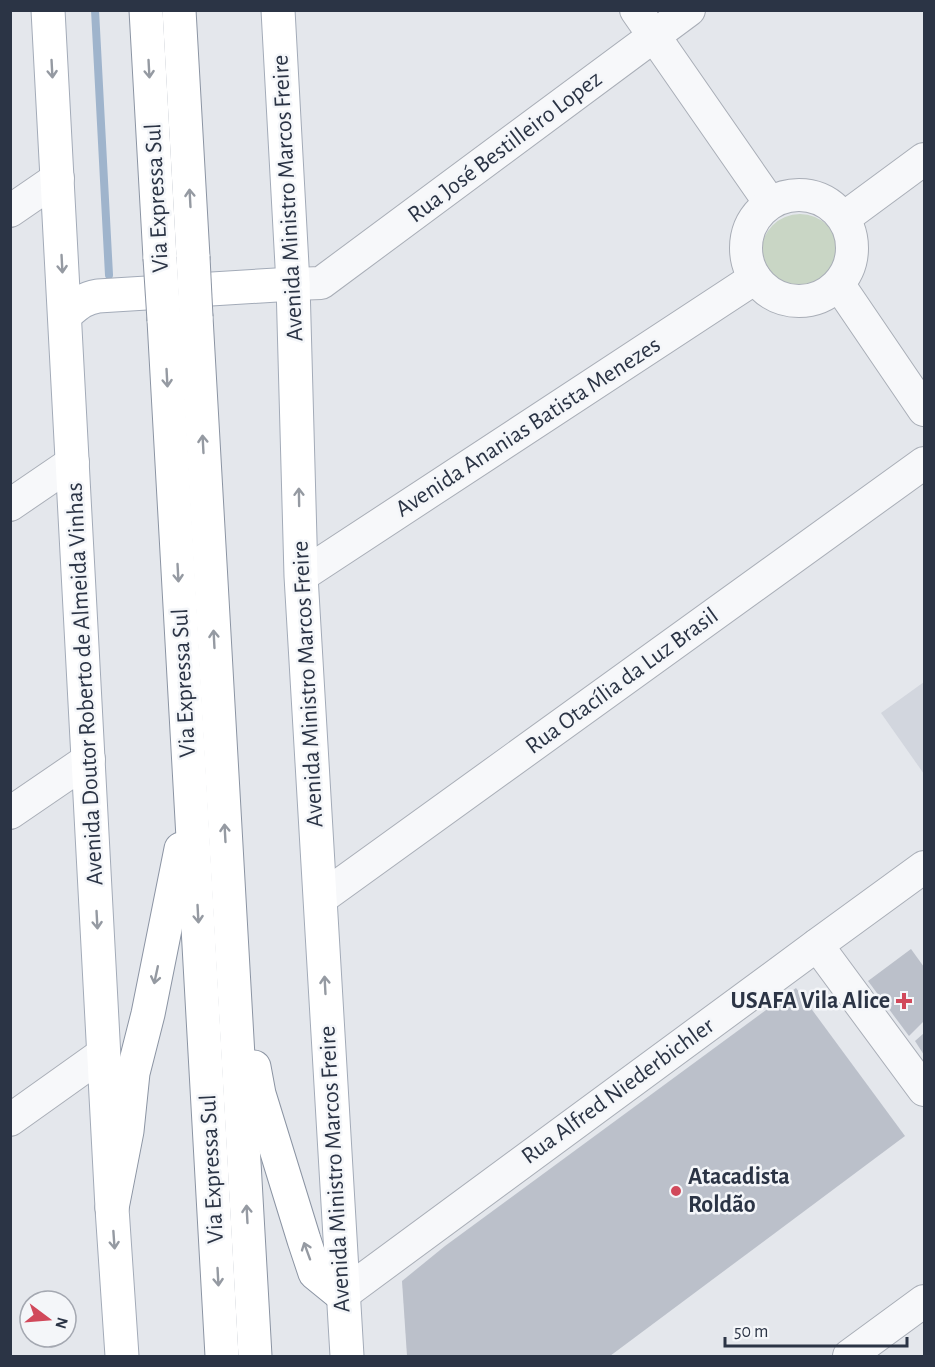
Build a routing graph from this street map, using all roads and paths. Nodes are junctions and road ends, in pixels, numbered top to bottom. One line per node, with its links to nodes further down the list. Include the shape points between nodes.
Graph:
1 (48, 10): 9 (main road, Avenida Doutor Roberto de Almeida Vinhas, one-way to 9)
2 (146, 10): 23 (main road, Via Expressa Sul, one-way to 23, bridge)
3 (179, 10): 28 (main road, Via Expressa Sul, one-way to 3, bridge)
4 (636, 10): 7 (street)
5 (689, 10): 7 (street, Rua José Bestilleiro Lopez)
6 (284, 15): 14 (main road, Avenida Ministro Marcos Freire)
7 (653, 36): 10 (street); 14 (street, Rua José Bestilleiro Lopez)
8 (924, 159): 12 (street)
9 (58, 178): 11 (street); 16 (main road, Avenida Doutor Roberto de Almeida Vinhas, one-way to 16)
10 (770, 203): 12 (street, via 789,195 810,195 830,203); 13 (street, via 755,218 747,238 747,259)
11 (10, 211)
12 (844, 218): 15 (street, via 853,240 851,264)
13 (755, 278): 15 (street, via 768,292 786,300 805,302); 21 (street, Avenida Ananias Batista Menezes)
14 (307, 284): 16 (main road, via 98,296 78,303); 21 (main road, Avenida Ministro Marcos Freire, one-way to 14)
15 (839, 285): 17 (street)
16 (65, 315): 18 (main road, Avenida Doutor Roberto de Almeida Vinhas)
17 (924, 410)
18 (73, 462): 20 (street); 22 (main road, Avenida Doutor Roberto de Almeida Vinhas)
19 (924, 463): 26 (street, Rua Otacília da Luz Brasil)
20 (10, 506)
21 (301, 576): 26 (main road, Avenida Ministro Marcos Freire)
22 (89, 759): 24 (street); 29 (main road, Avenida Doutor Roberto de Almeida Vinhas, one-way to 29)
23 (191, 794): 32 (main road, one-way to 32, via 133,1073); 36 (main road, Via Expressa Sul, one-way to 36)
24 (10, 813)
25 (924, 867): 27 (street, Rua Alfred Niederbichler)
26 (320, 899): 33 (main road, Avenida Ministro Marcos Freire, one-way to 26)
27 (817, 945): 30 (street); 33 (street, Rua Alfred Niederbichler)
28 (234, 997): 33 (main road, one-way to 28, via 315,1273 259,1094); 37 (main road, Via Expressa Sul, one-way to 28)
29 (104, 1053): 31 (street); 32 (main road, Avenida Doutor Roberto de Almeida Vinhas)
30 (924, 1090)
31 (10, 1120)
32 (112, 1208): 35 (main road, Avenida Doutor Roberto de Almeida Vinhas, one-way to 35)
33 (342, 1295): 38 (main road, Avenida Ministro Marcos Freire)
34 (924, 1301): 39 (street)
35 (122, 1356)
36 (222, 1356)
37 (255, 1356)
38 (347, 1356)
39 (849, 1356)

